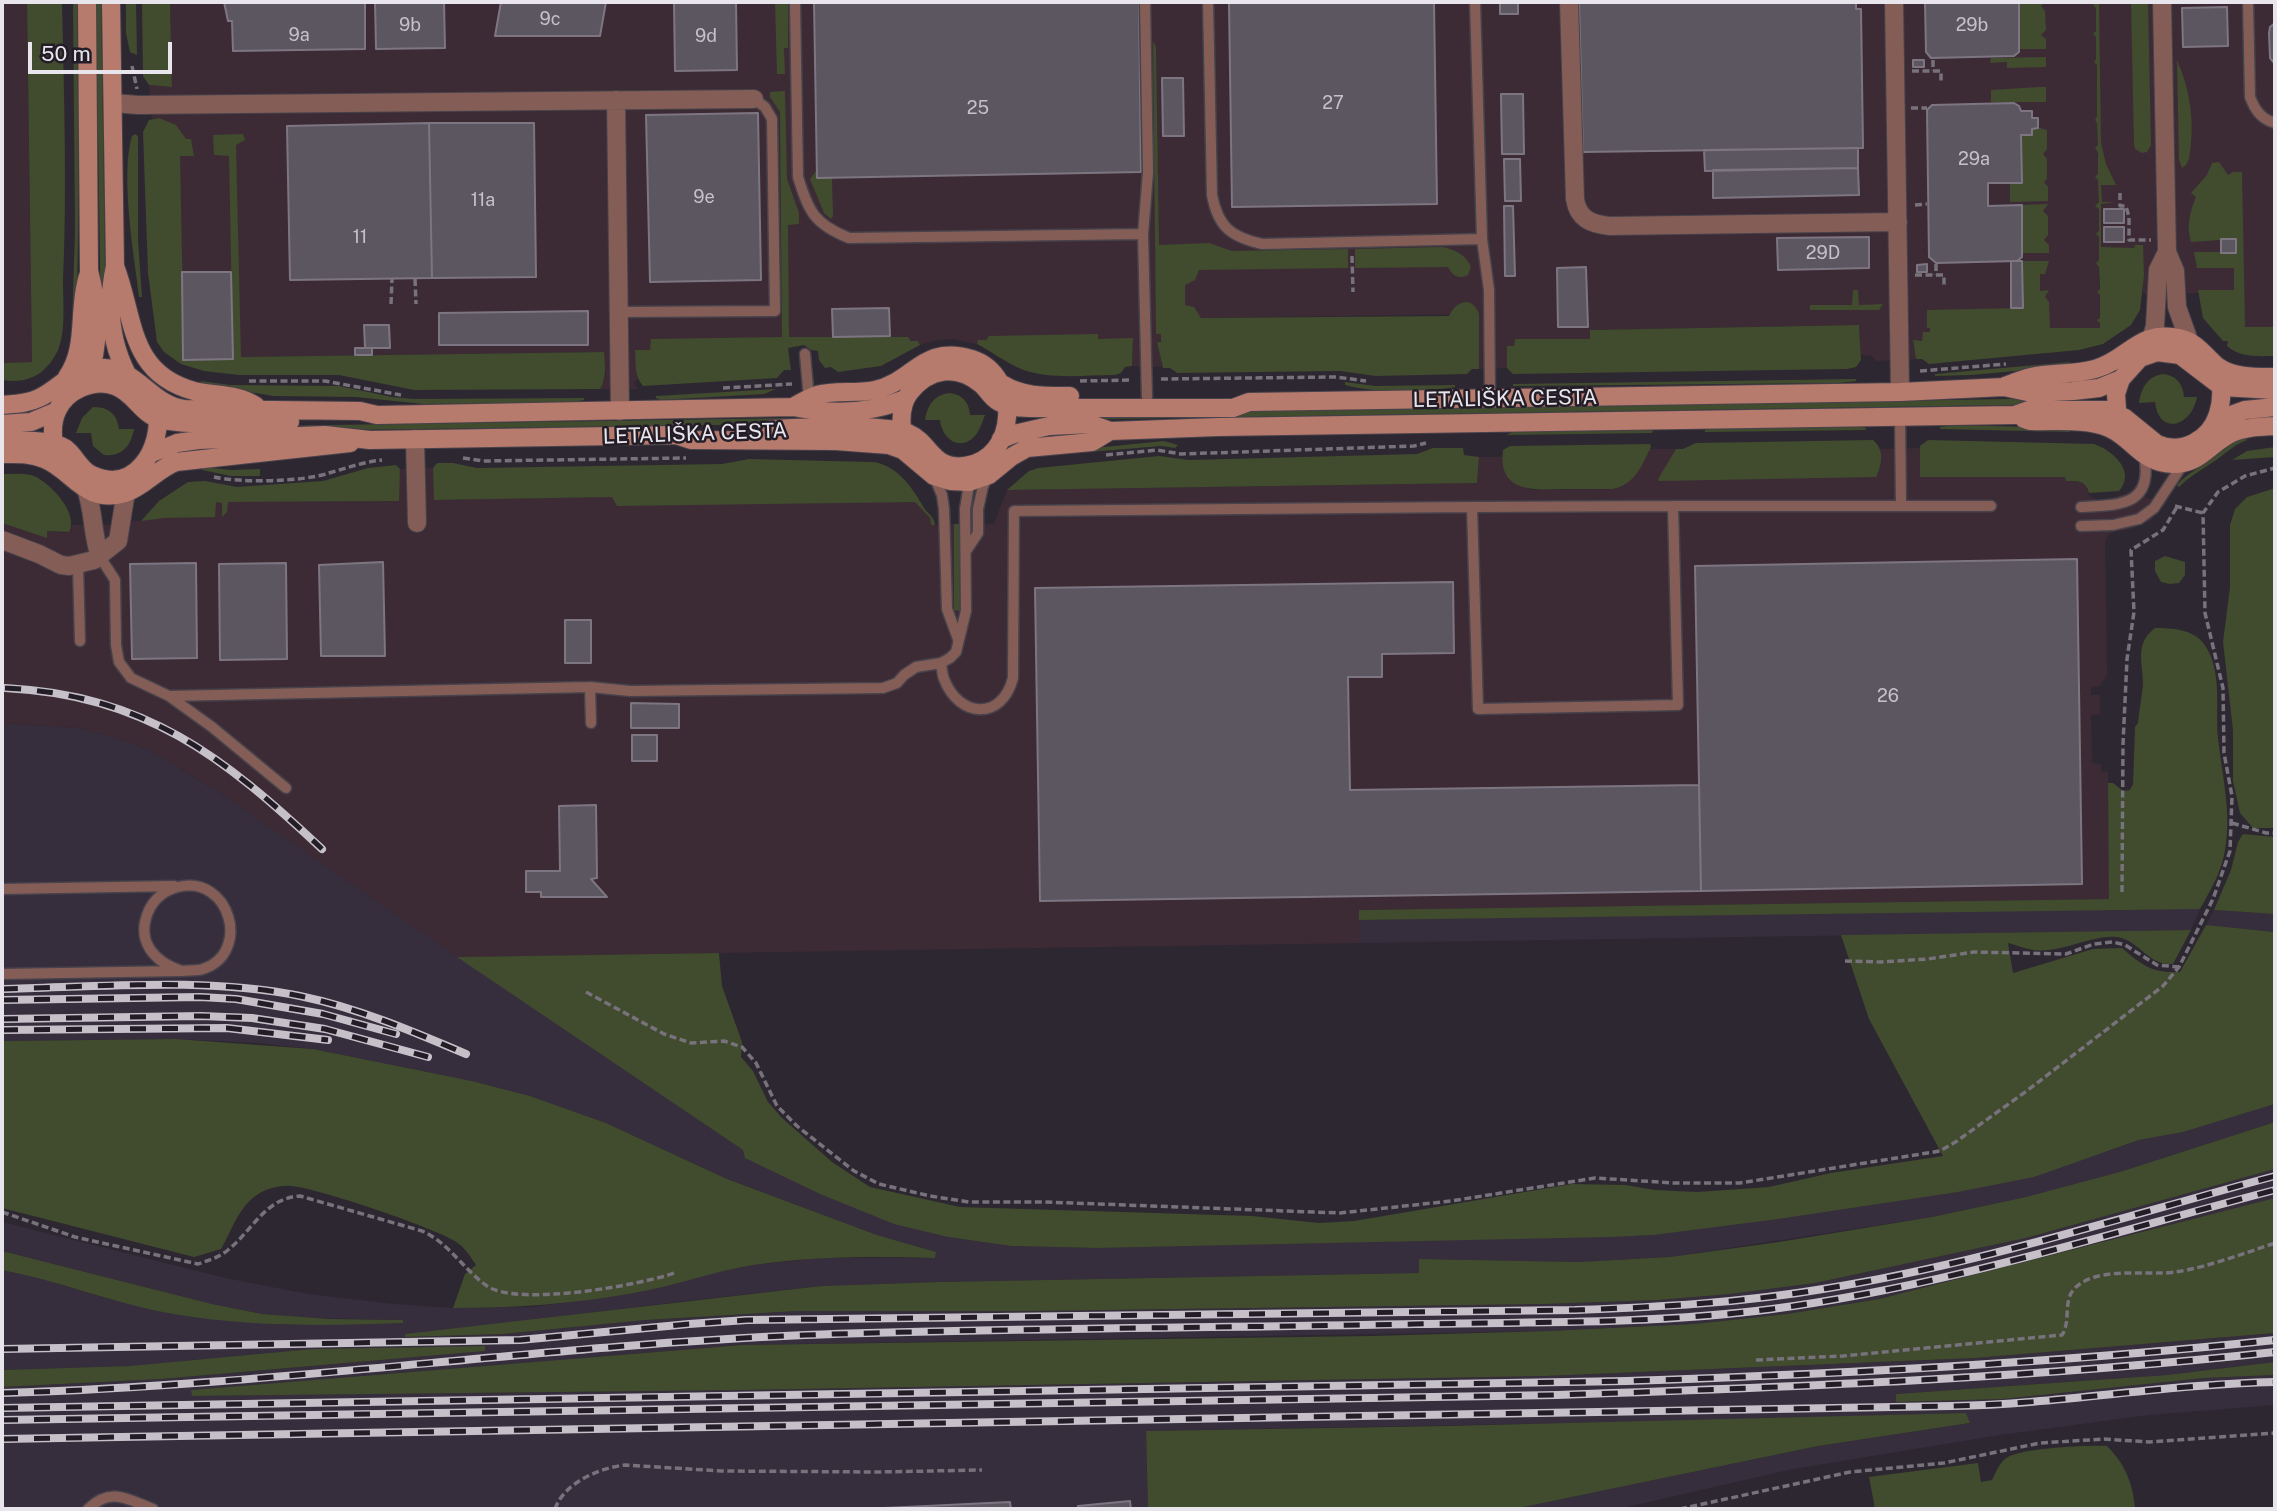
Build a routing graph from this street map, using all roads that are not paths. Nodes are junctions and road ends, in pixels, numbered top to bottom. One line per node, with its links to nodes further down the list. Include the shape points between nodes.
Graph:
1 (87, 2): 20 (main road)
2 (111, 2): 13 (main road)
3 (795, 2): 16 (lane, via 798,177 806,201 827,229 849,238)
4 (1145, 2): 16 (lane, via 1148,172)
5 (1208, 2): 17 (lane, via 1212,195 1222,224 1235,236 1262,244)
6 (1475, 2): 17 (lane)
7 (1569, 2): 15 (street, via 1575,199 1576,209 1587,220 1610,226)
8 (1895, 2): 15 (street)
9 (2162, 2): 18 (street)
10 (2248, 2): 14 (lane, via 2250,97 2262,117)
11 (754, 99): 12 (street); 21 (lane, via 772,119 775,312)
12 (616, 100): 13 (street); 21 (street)
13 (113, 103): 19 (main road)
14 (2275, 123)
15 (1898, 222): 35 (street)
16 (1143, 234): 37 (lane)
17 (1482, 239): 38 (lane, via 1489,290)
18 (2167, 252): 22 (street); 23 (street, via 2158,270)
19 (115, 266): 27 (main road, via 110,288 113,339); 46 (main road, via 137,345 151,366 178,386 244,398)
20 (89, 271): 26 (main road, via 94,291); 30 (main road, via 82,293)
21 (619, 312): 48 (street)
22 (2189, 341): 23 (main road, via 2172,337); 25 (main road)
23 (2149, 346): 29 (main road, LETALIŠKA CESTA); 32 (main road, LETALIŠKA CESTA, via 2135,345 2094,370 2032,377); 33 (main road, via 2180,355)
24 (804, 354): 39 (lane)
25 (2217, 366): 28 (main road, via 2239,375); 33 (main road)
26 (91, 368): 27 (main road); 30 (main road)
27 (127, 374): 36 (main road, LETALIŠKA CESTA)
28 (2275, 377)
29 (2121, 379): 32 (main road, LETALIŠKA CESTA, via 2073,391 2032,393); 49 (main road)
30 (74, 382): 42 (main road, via 34,400); 47 (main road); 53 (main road, via 116,386 144,412)
31 (1002, 384): 37 (main road, LETALIŠKA CESTA, via 1037,396); 39 (main road, LETALIŠKA CESTA, via 978,362 946,356 923,361 894,383 874,390); 43 (main road)
32 (2004, 387): 35 (main road, LETALIŠKA CESTA)
33 (2222, 387): 34 (main road); 54 (main road)
34 (2275, 390)
35 (1900, 392): 38 (main road, LETALIŠKA CESTA)
36 (154, 397): 46 (main road, LETALIŠKA CESTA, via 175,408); 53 (main road)
37 (1147, 397): 41 (main road, LETALIŠKA CESTA, via 1233,397)
38 (1490, 398): 41 (main road, LETALIŠKA CESTA)
39 (809, 399): 44 (main road, LETALIŠKA CESTA)
40 (905, 399): 43 (main road, LETALIŠKA CESTA, via 924,378 951,370 967,374 997,402); 44 (main road, LETALIŠKA CESTA, via 874,409 819,412); 57 (main road)
41 (1249, 402): 43 (main road, LETALIŠKA CESTA, via 1233,408)
42 (2, 405)
43 (1007, 405): 63 (main road)
44 (793, 407): 48 (main road, LETALIŠKA CESTA)
45 (2275, 407): 54 (main road, via 2245,410)
46 (262, 410): 50 (main road, LETALIŠKA CESTA)
47 (57, 411): 55 (main road, via 31,422); 66 (main road)
48 (620, 411): 50 (main road, LETALIŠKA CESTA)
49 (2116, 412): 51 (main road, LETALIŠKA CESTA, via 2029,410); 60 (main road); 65 (main road, via 2164,447)
50 (377, 415): 53 (main road, LETALIŠKA CESTA, via 360,421)
51 (2015, 415): 52 (main road, LETALIŠKA CESTA); 60 (main road, LETALIŠKA CESTA, via 2030,421 2095,424)
52 (1900, 416): 58 (main road, LETALIŠKA CESTA); 78 (lane)
53 (159, 419): 67 (main road)
54 (2215, 421): 65 (main road)
55 (2, 424)
56 (2275, 426): 71 (main road, via 2232,433 2202,457)
57 (902, 431): 59 (main road, LETALIŠKA CESTA, via 689,430); 69 (main road); 73 (main road, via 919,440 939,461)
58 (1110, 431): 63 (main road, LETALIŠKA CESTA, via 1091,424 1049,426); 73 (main road, LETALIŠKA CESTA, via 1092,442 1027,448)
59 (676, 435): 62 (main road, LETALIŠKA CESTA); 69 (main road, LETALIŠKA CESTA, via 874,443)
60 (2123, 437): 70 (main road, LETALIŠKA CESTA)
61 (370, 439): 62 (main road, LETALIŠKA CESTA); 67 (main road, LETALIŠKA CESTA, via 325,435 198,439); 76 (main road, LETALIŠKA CESTA, via 176,462 135,488)
62 (415, 439): 83 (street)
63 (1002, 439): 73 (main road, LETALIŠKA CESTA)
64 (2, 441): 66 (main road)
65 (2195, 443): 71 (lane)
66 (53, 444): 72 (main road); 76 (main road, via 65,448 94,476)
67 (152, 453): 76 (main road, LETALIŠKA CESTA)
68 (2, 454): 72 (main road, via 36,456)
69 (908, 454): 74 (main road, LETALIŠKA CESTA)
70 (2144, 455): 71 (main road, LETALIŠKA CESTA, via 2164,463); 82 (lane, via 2146,485 2138,496 2123,503)
71 (2184, 463): 84 (lane, via 2154,508 2139,519)
72 (60, 468): 77 (main road)
73 (982, 469): 75 (main road, LETALIŠKA CESTA); 87 (lane, via 978,533)
74 (934, 476): 75 (main road, LETALIŠKA CESTA); 89 (lane, via 944,509 947,609)
75 (969, 482): 87 (lane)
76 (126, 484): 77 (main road, via 109,494); 86 (street, via 120,536)
77 (86, 489): 86 (street, via 93,538)
78 (1901, 505): 79 (lane); 80 (lane)
79 (1672, 506): 81 (lane); 81 (lane, via 1678,705 1478,709)
80 (1990, 506)
81 (1472, 507): 91 (lane, via 1014,511 1010,690 991,708 968,706 944,679)
82 (2081, 507)
83 (417, 523)
84 (2081, 526)
85 (2, 540): 88 (street, via 61,565)
86 (107, 551): 88 (street); 93 (lane, via 115,580 119,662 131,678)
87 (965, 552): 89 (lane, via 966,611)
88 (78, 565): 90 (lane)
89 (958, 639): 91 (lane, via 956,652)
90 (80, 641)
91 (941, 663): 92 (lane, via 916,667 883,688 630,691)
92 (590, 687): 93 (lane); 94 (lane)
93 (169, 696): 95 (lane)
94 (591, 723)
95 (286, 788)
96 (182, 886): 97 (lane); 98 (lane, via 150,907 145,932 154,956); 98 (lane, via 196,886 220,900 231,926 230,939 215,962 203,970)
97 (2, 889)
98 (182, 971): 99 (lane)
99 (2, 974)
100 (88, 1509): 101 (lane, via 102,1497 114,1496)
101 (153, 1509)

